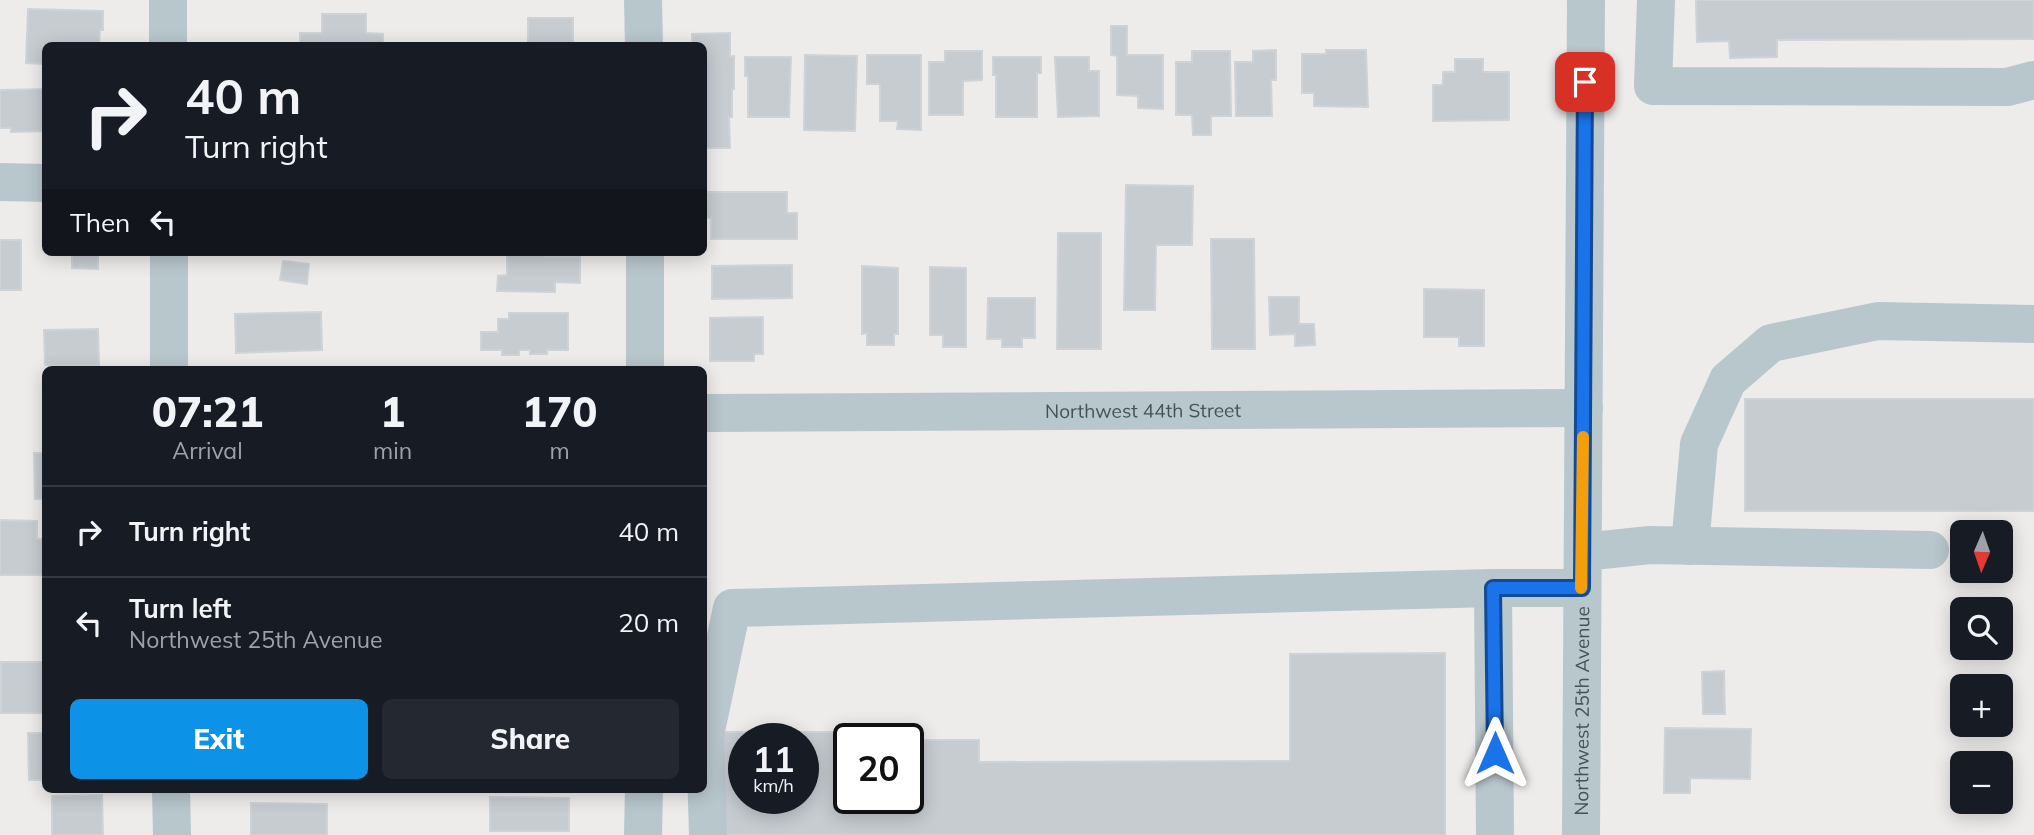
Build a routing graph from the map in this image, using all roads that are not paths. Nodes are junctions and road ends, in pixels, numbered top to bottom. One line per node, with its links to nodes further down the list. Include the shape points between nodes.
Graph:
1 (168, 0): 5 (street)
2 (643, 0): 6 (street)
3 (1586, 0): 15 (street, Northwest 25th Avenue)
4 (1656, 0): 7 (street, via 1653,86 2007,87)
5 (168, 42)
6 (644, 42)
7 (2034, 80)
8 (0, 181): 9 (street)
9 (42, 183)
10 (169, 256): 13 (street)
11 (645, 256): 14 (street)
12 (2034, 324): 17 (street, via 1878,321 1771,342 1728,380 1699,444)
13 (169, 366)
14 (645, 366)
15 (1584, 408): 16 (street, Northwest 44th Street); 19 (street, Northwest 25th Avenue)
16 (707, 414)
17 (1690, 546): 18 (street); 19 (street, via 1650,545)
18 (1930, 550)
19 (1583, 570): 20 (street); 29 (street, Northwest 25th Avenue)
20 (1493, 588): 21 (street, via 732,608); 28 (street)
21 (707, 726)
22 (172, 793): 25 (street)
23 (643, 793): 26 (street)
24 (707, 793): 27 (street)
25 (172, 835)
26 (643, 835)
27 (708, 835)
28 (1495, 835)
29 (1581, 835)

